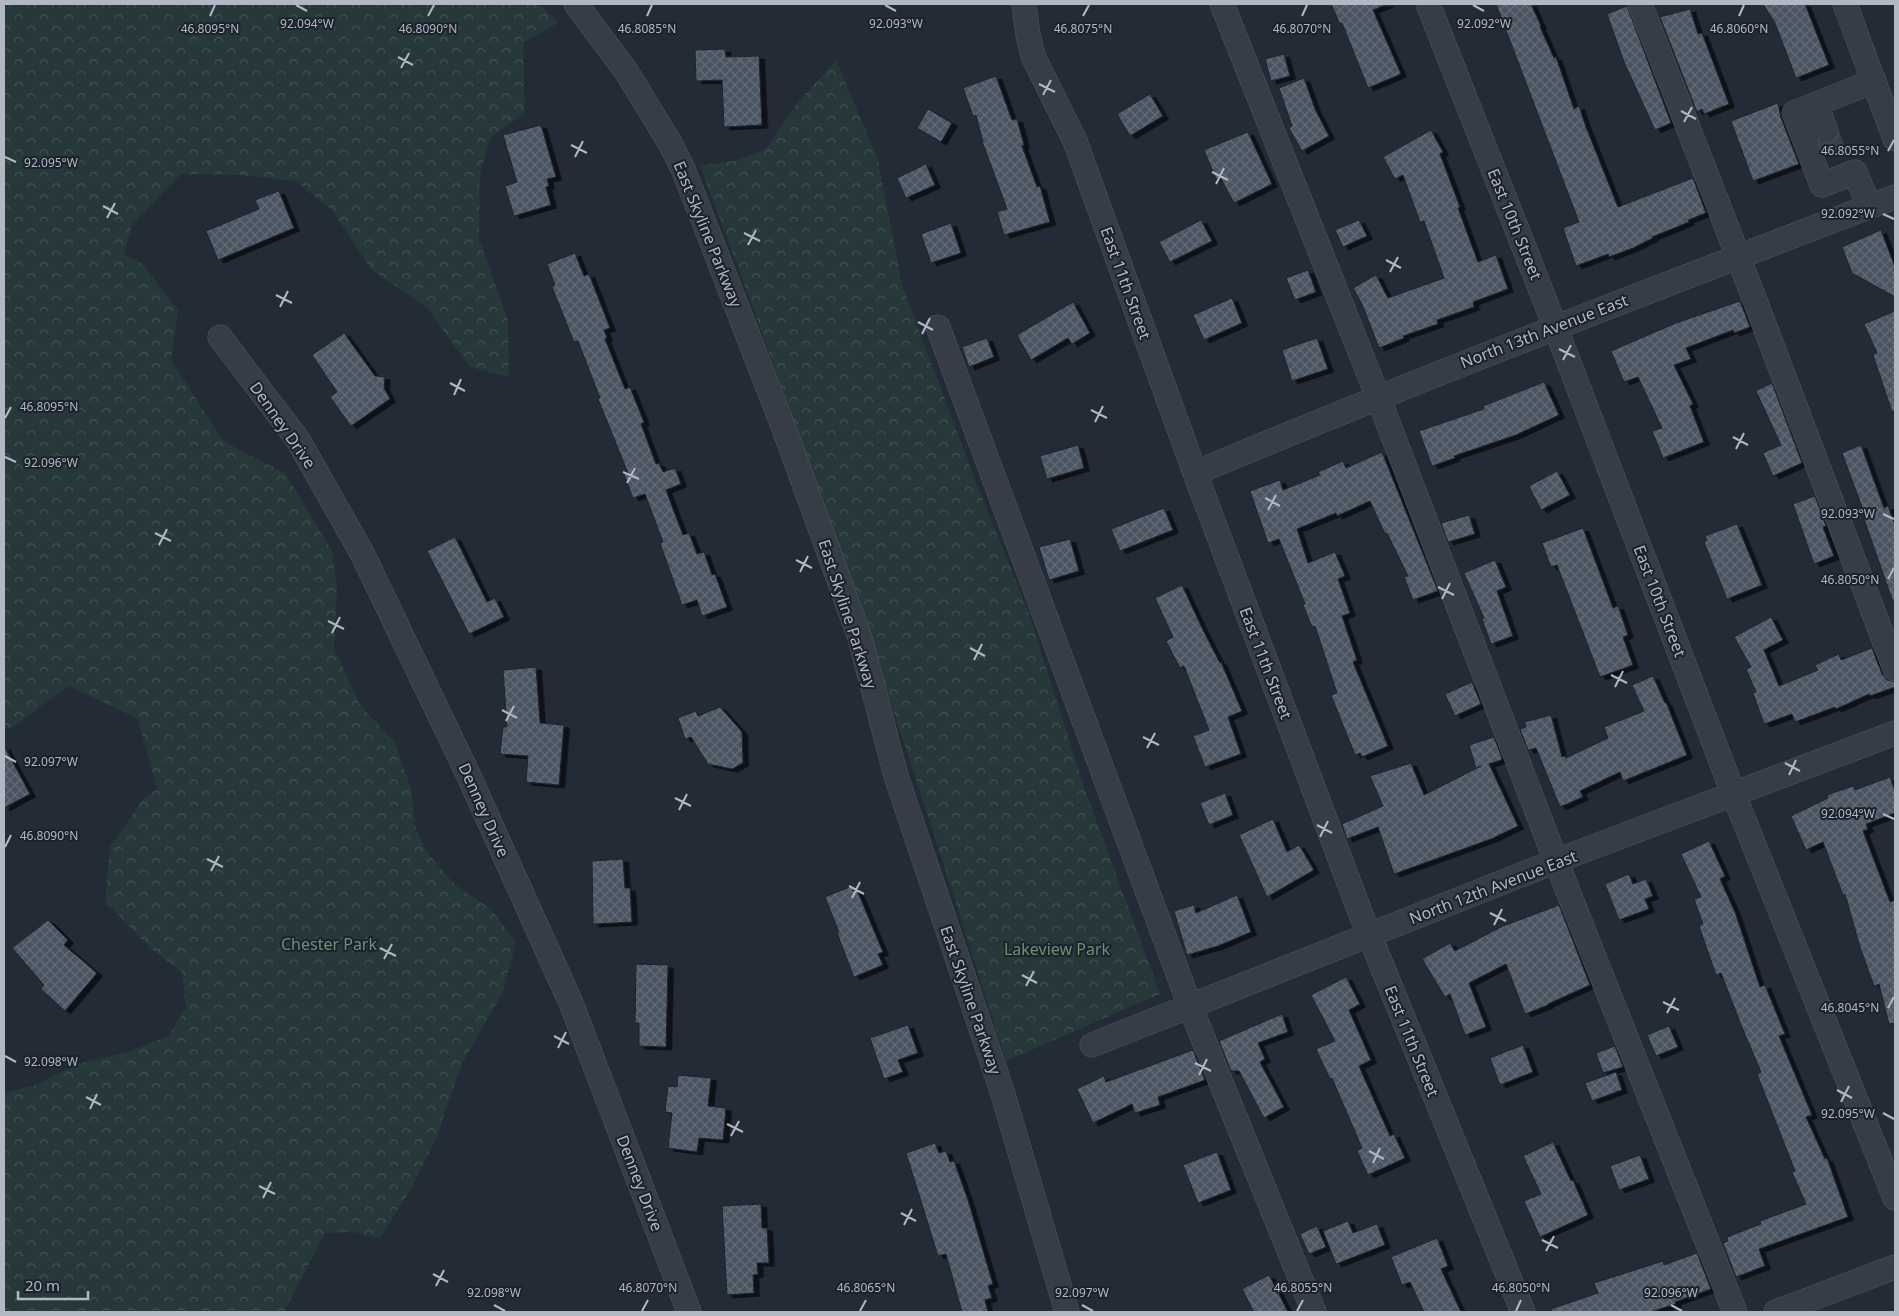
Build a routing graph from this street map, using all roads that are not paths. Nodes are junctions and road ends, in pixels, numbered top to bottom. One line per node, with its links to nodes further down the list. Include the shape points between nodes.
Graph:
1 (576, 4): 29 (street, East Skyline Parkway, via 626,71 670,143 703,219 786,434 860,638 896,776 1002,1090)
2 (1222, 4): 17 (street)
3 (1428, 4): 14 (street, East 10th Street)
4 (1640, 4): 13 (street)
5 (1846, 4): 7 (street)
6 (1025, 6): 18 (street, East 11th Street, via 1033,56 1075,141)
7 (1874, 81): 8 (street); 10 (street)
8 (1822, 101): 9 (street); 12 (street, via 1794,113 1822,185 1847,168)
9 (1832, 128)
10 (1895, 139)
11 (1895, 196): 12 (street, North 13th Avenue East)
12 (1869, 206): 13 (street, North 13th Avenue East)
13 (1738, 256): 14 (street, North 13th Avenue East); 19 (street)
14 (1555, 326): 17 (street, North 13th Avenue East); 21 (street, East 10th Street)
15 (938, 327): 24 (street)
16 (220, 337): 28 (street, Denney Drive, via 298,440 362,553 467,772 570,1003)
17 (1378, 396): 18 (street, North 13th Avenue East); 22 (street)
18 (1195, 473): 23 (street, East 11th Street)
19 (1895, 669)
20 (1895, 733): 21 (street, North 12th Avenue East)
21 (1734, 794): 22 (street, North 12th Avenue East); 26 (street, East 10th Street)
22 (1556, 861): 23 (street, North 12th Avenue East); 32 (street)
23 (1369, 936): 24 (street, North 12th Avenue East); 31 (street, East 11th Street)
24 (1190, 1006): 25 (street, North 12th Avenue East); 30 (street)
25 (1092, 1045)
26 (1895, 1198)
27 (1895, 1267): 33 (street)
28 (689, 1312)
29 (1068, 1312)
30 (1314, 1312)
31 (1523, 1312)
32 (1735, 1312)
33 (1776, 1312)

